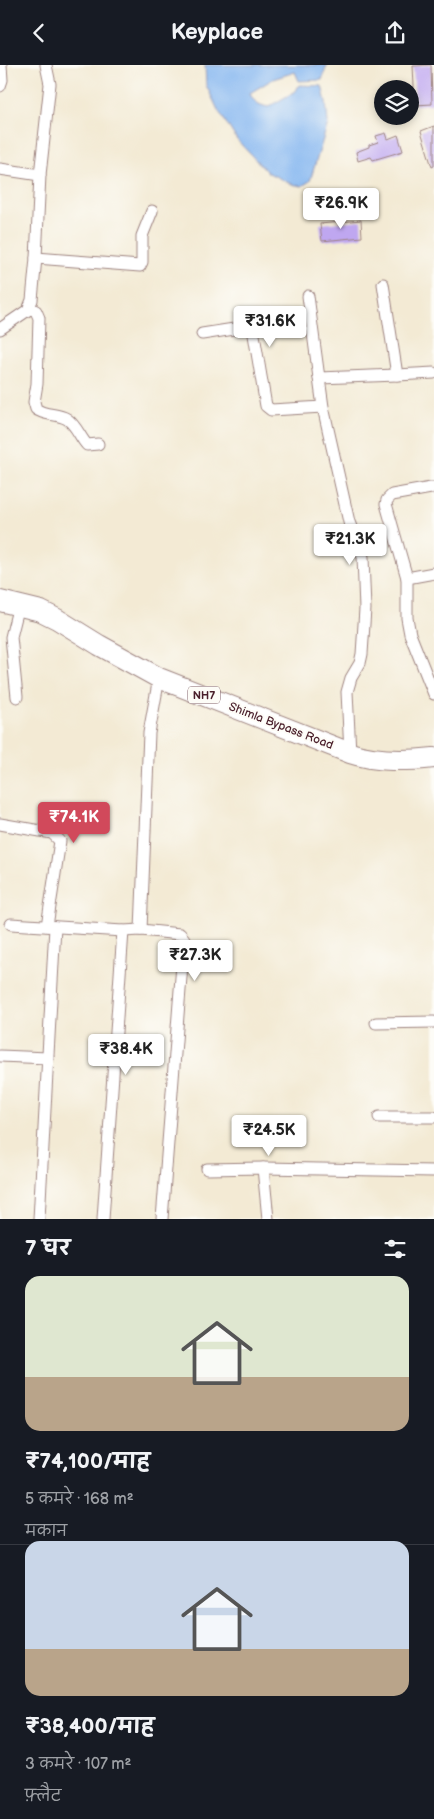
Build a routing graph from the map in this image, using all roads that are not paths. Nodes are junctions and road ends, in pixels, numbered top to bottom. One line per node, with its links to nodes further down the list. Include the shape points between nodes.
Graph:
1 (1, 65): 3 (street)
2 (46, 65): 5 (street, via 50,84)
3 (0, 87)
4 (0, 169): 5 (street)
5 (40, 175): 7 (street)
6 (152, 211): 7 (street, via 142,235 140,266)
7 (36, 258): 10 (street)
8 (382, 284): 14 (street)
9 (308, 296): 15 (street)
10 (30, 308): 11 (street); 17 (street, via 39,318 36,409 67,419 87,445)
11 (0, 329)
12 (202, 334): 16 (street, via 247,327 253,329 266,406 271,410)
13 (434, 373): 14 (street)
14 (397, 375): 15 (street)
15 (319, 378): 16 (street)
16 (323, 407): 25 (street, via 350,522 363,557 365,609 362,655 347,687)
17 (98, 444)
18 (434, 489): 20 (street, via 430,487 392,495 387,500 386,507)
19 (434, 573): 20 (street)
20 (407, 578): 23 (street, via 410,634)
21 (10, 603): 22 (highway, Shimla Bypass Road / NH7, via 57,619); 24 (street)
22 (159, 678): 25 (highway, Shimla Bypass Road / NH7); 30 (street, via 149,733)
23 (434, 694)
24 (17, 697)
25 (350, 753): 26 (highway, Shimla Bypass Road / NH7, via 365,758)
26 (427, 759)
27 (0, 824): 29 (street, via 52,833 60,841)
28 (12, 924): 29 (street)
29 (51, 927): 31 (street); 35 (street)
30 (141, 930): 31 (street); 43 (street, via 180,934 185,941)
31 (123, 931): 42 (street)
32 (434, 1022): 33 (street)
33 (376, 1023)
34 (0, 1056): 35 (street)
35 (48, 1058): 41 (street)
36 (379, 1117): 37 (street)
37 (434, 1117)
38 (263, 1168): 39 (street); 40 (street); 44 (street)
39 (207, 1169)
40 (434, 1171)
41 (39, 1219)
42 (103, 1219)
43 (162, 1219)
44 (268, 1219)

